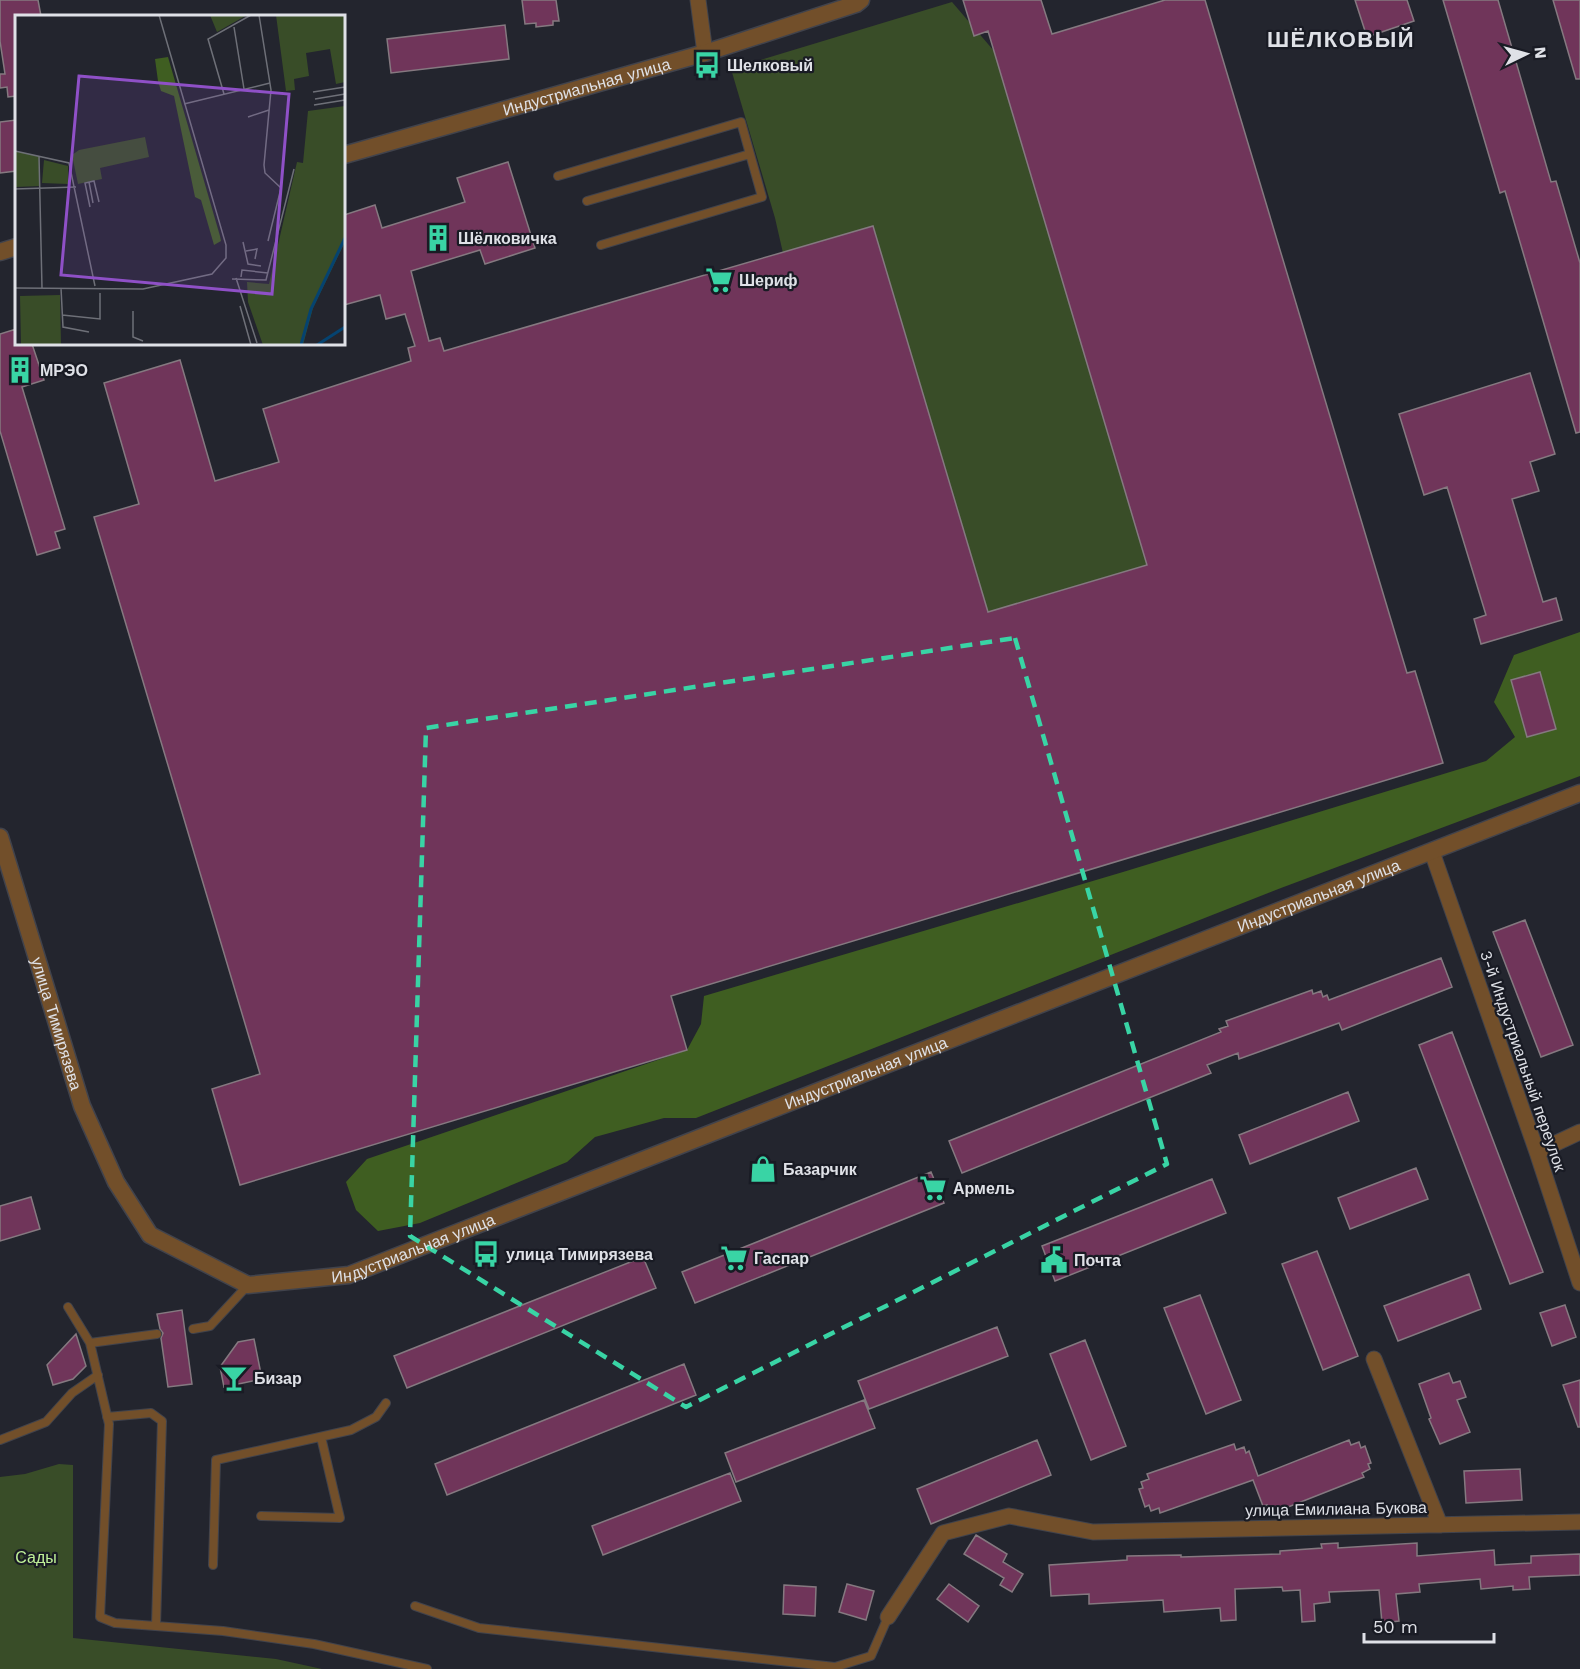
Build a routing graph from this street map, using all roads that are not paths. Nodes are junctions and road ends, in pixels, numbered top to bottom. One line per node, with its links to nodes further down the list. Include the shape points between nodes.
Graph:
1 (698, 0): 3 (street)
2 (861, 0): 3 (street, Индустриальная улица)
3 (705, 53): 5 (street, Индустриальная улица)
4 (750, 154): 6 (lane, via 741,122); 7 (lane); 8 (lane, via 762,197)
5 (345, 155)
6 (558, 176)
7 (587, 201)
8 (601, 245)
9 (15, 247): 10 (street)
10 (0, 252)
11 (1580, 794): 13 (street, Индустриальная улица)
12 (0, 837): 17 (street, улица Тимирязева, via 82,1106 116,1182 150,1235)
13 (1432, 852): 15 (street, 3-й Индустриальный переулок); 17 (street, Индустриальная улица, via 349,1275)
14 (1580, 1132): 15 (street)
15 (1537, 1152): 16 (street, 3-й Индустриальный переулок)
16 (1580, 1283)
17 (248, 1285): 19 (lane, via 210,1326)
18 (68, 1307): 21 (lane)
19 (193, 1329)
20 (157, 1334): 21 (lane)
21 (90, 1343): 23 (lane)
22 (1374, 1359): 30 (street)
23 (98, 1375): 25 (lane); 27 (lane, via 72,1393 46,1422)
24 (386, 1403): 26 (lane, via 376,1417 351,1430)
25 (107, 1417): 34 (lane, via 100,1617 115,1623); 34 (lane, via 151,1413 162,1420)
26 (321, 1437): 28 (lane, via 340,1518); 31 (lane, via 216,1460)
27 (0, 1440)
28 (261, 1516)
29 (1580, 1522): 30 (street, улица Емилиана Букова)
30 (1440, 1525): 33 (street, улица Емилиана Букова, via 1093,1532 1009,1516 943,1533)
31 (213, 1565)
32 (415, 1606): 33 (lane, via 479,1628 835,1667 871,1656)
33 (888, 1617)
34 (156, 1626): 35 (lane, via 314,1644)
35 (427, 1669)

